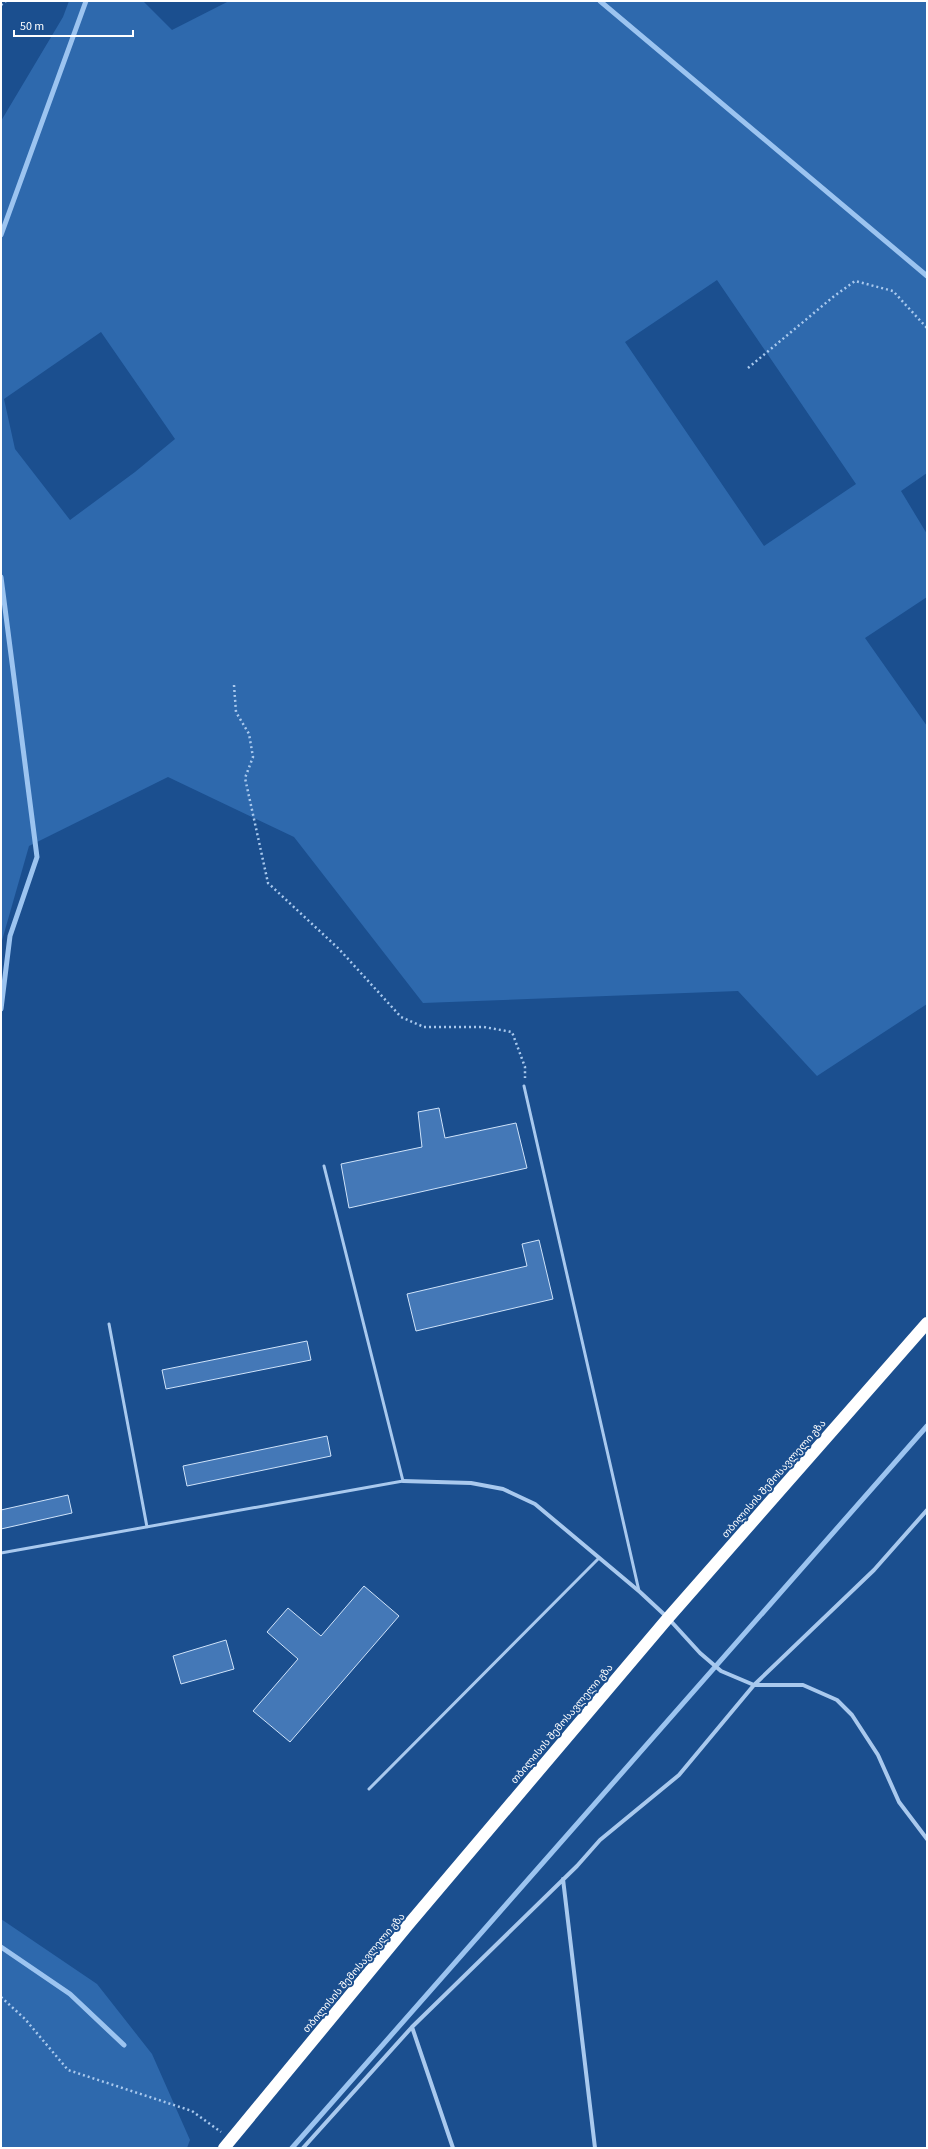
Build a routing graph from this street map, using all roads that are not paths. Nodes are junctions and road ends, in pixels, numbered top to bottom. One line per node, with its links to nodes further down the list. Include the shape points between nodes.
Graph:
1 (524, 1086): 10 (lane)
2 (324, 1166): 5 (lane)
3 (927, 1323): 11 (highway, თბილისის შემოსავლელი გზა)
4 (109, 1324): 7 (lane)
5 (403, 1481): 7 (lane); 9 (street, via 471,1483 503,1489 535,1504)
6 (927, 1510): 12 (street, via 874,1570)
7 (147, 1527): 8 (lane)
8 (1, 1553)
9 (599, 1558): 10 (street); 13 (lane)
10 (640, 1592): 11 (street)
11 (668, 1618): 12 (street, via 700,1653 721,1671); 17 (highway, თბილისის შემოსავლელი გზა, via 408,1925)
12 (754, 1685): 14 (street, via 803,1685 837,1700 852,1715 878,1755 899,1802); 15 (street, via 679,1775 600,1840)
13 (369, 1789)
14 (927, 1839)
15 (563, 1879): 16 (street); 20 (street)
16 (412, 2027): 18 (street); 19 (street)
17 (228, 2143)
18 (303, 2148)
19 (453, 2148)
20 (595, 2148)

